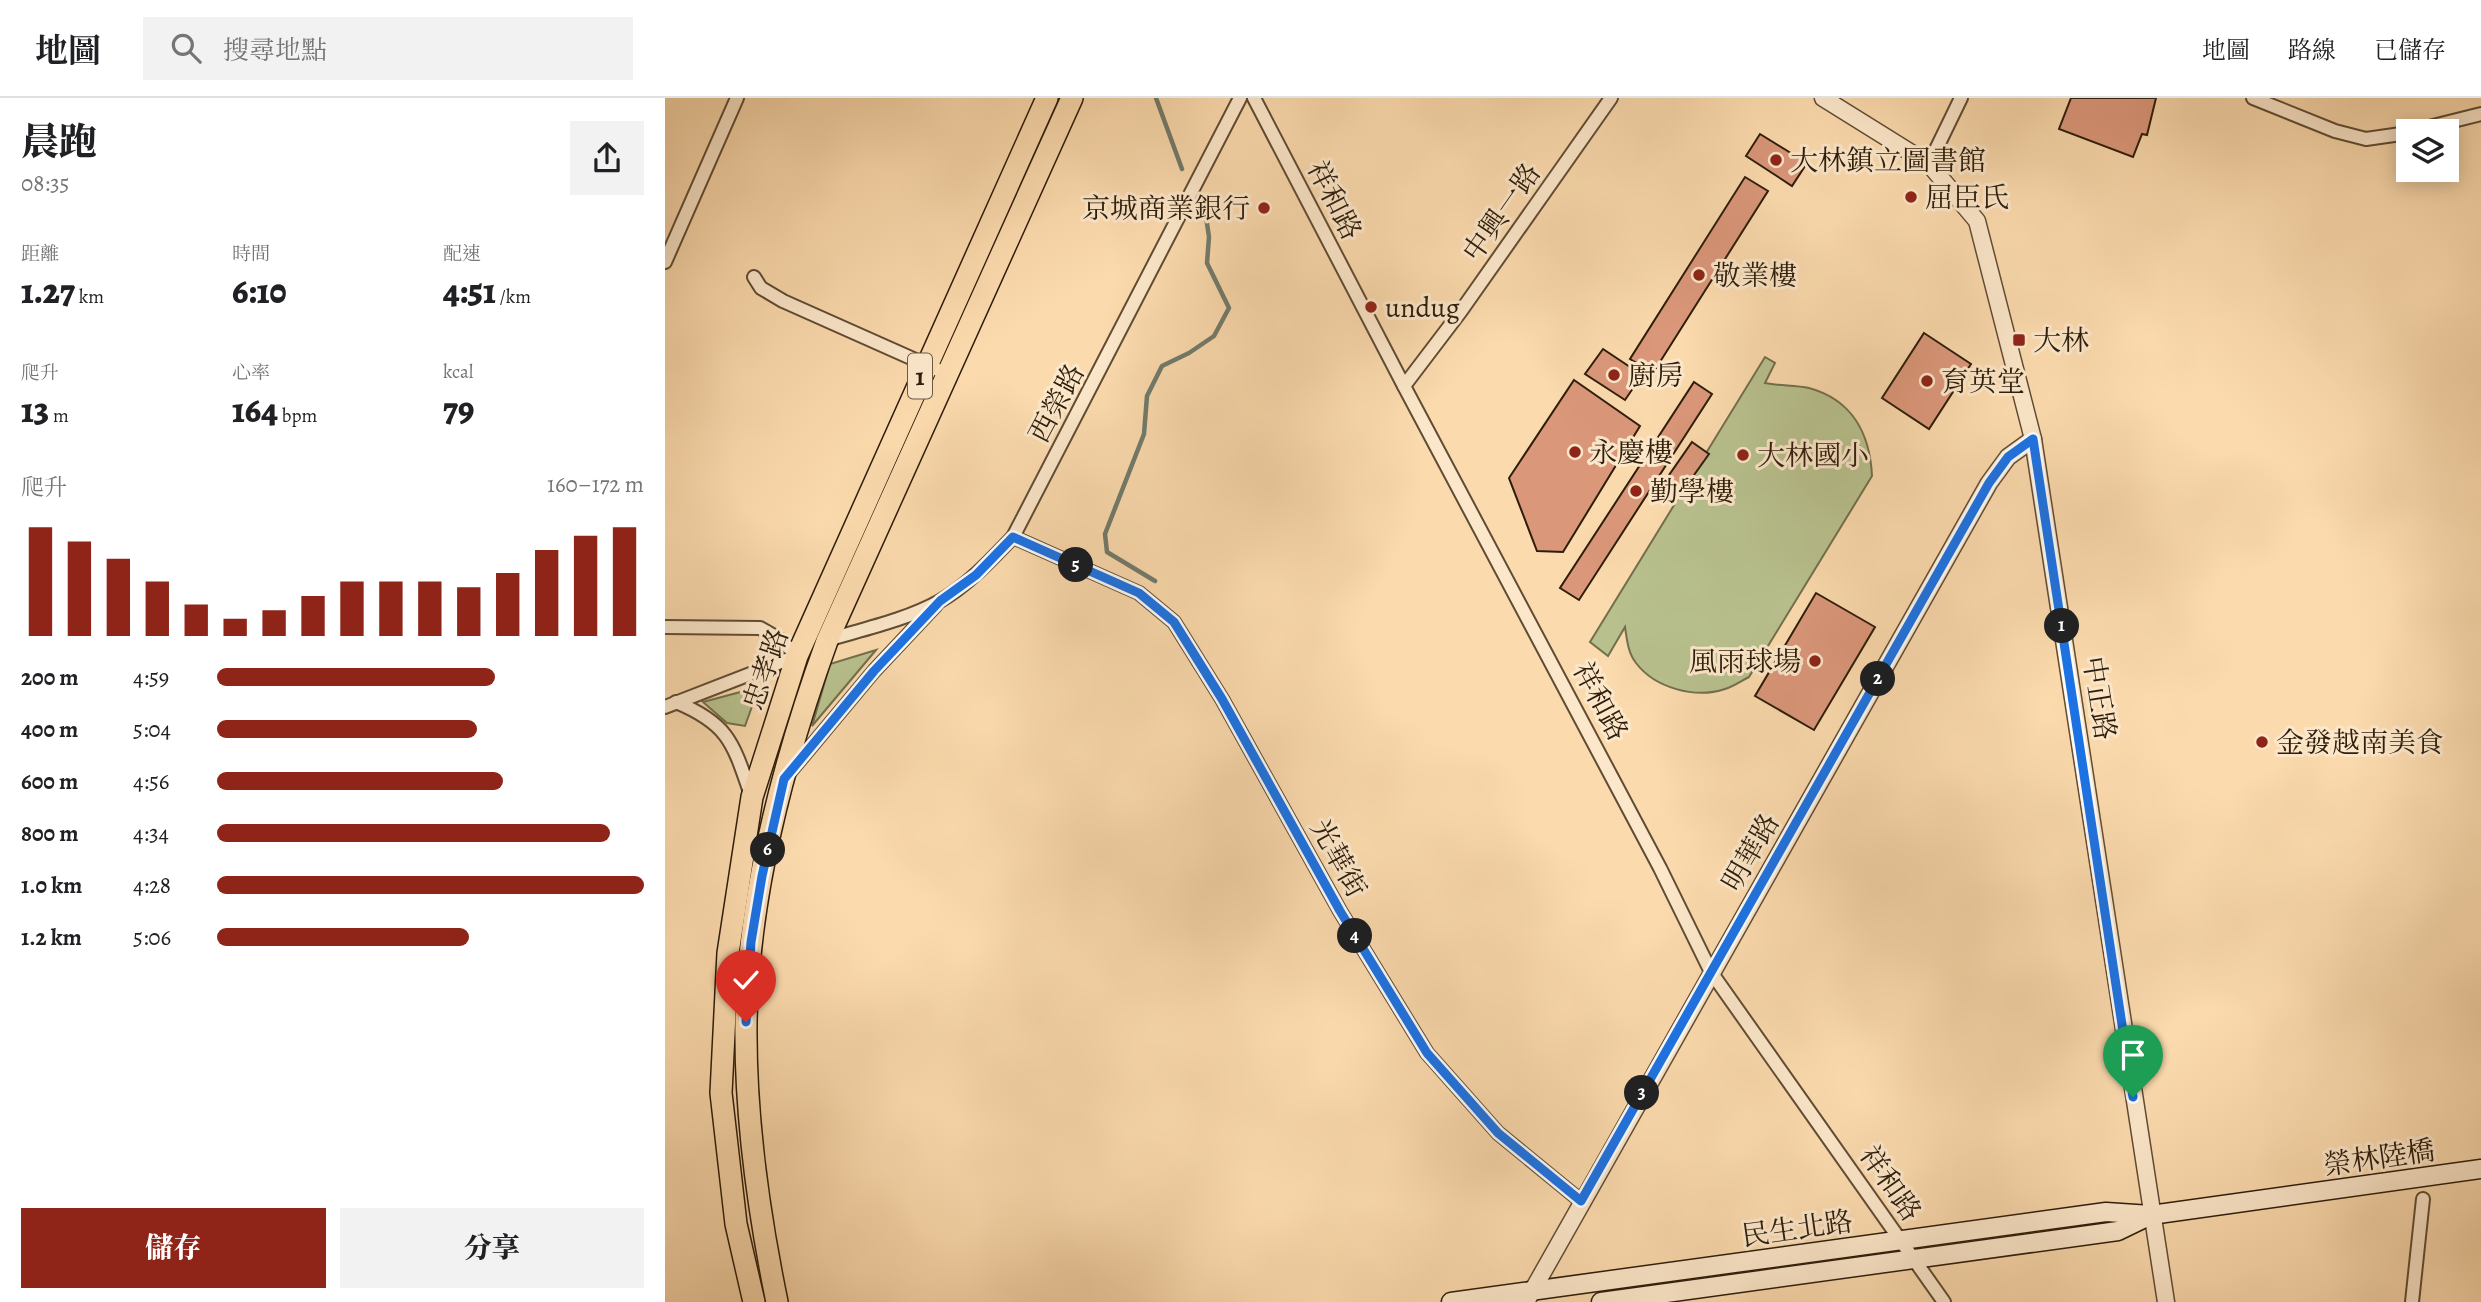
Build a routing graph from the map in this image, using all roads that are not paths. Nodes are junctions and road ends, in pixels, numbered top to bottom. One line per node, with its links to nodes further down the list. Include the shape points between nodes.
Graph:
1 (737, 98): 14 (street)
2 (1047, 98): 16 (main road, 忠孝路 / 1)
3 (1072, 98): 17 (main road, 忠孝路 / 1)
4 (1240, 98): 20 (street, 西榮路)
5 (1254, 98): 18 (street, 祥和路)
6 (1611, 98): 18 (street, 中興一路)
7 (1823, 98): 13 (street, 中正路)
8 (1961, 98): 13 (street)
9 (2253, 98): 12 (street, via 2366,139)
10 (2481, 114): 11 (street)
11 (2459, 120)
12 (2396, 135)
13 (1929, 164): 19 (street, 中正路, via 1977,221)
14 (665, 262)
15 (754, 277): 16 (street, via 761,288 783,301)
16 (926, 363): 17 (street); 24 (main road, 忠孝路 / 1)
17 (947, 374): 23 (main road, 忠孝路 / 1)
18 (1404, 386): 28 (street, 祥和路)
19 (2033, 439): 28 (street, 明華路, via 2008,457 1989,483); 33 (street, 中正路)
20 (1013, 537): 21 (street, 西榮路, via 976,575); 32 (street, 光華街, via 1139,593 1174,622 1427,1053 1498,1133)
21 (940, 601): 23 (street, 西榮路); 26 (street)
22 (665, 627): 24 (street, via 760,628)
23 (827, 640): 24 (street, 西榮路); 26 (main road, 忠孝路 / 1, via 802,708)
24 (797, 656): 25 (street, 西榮路); 27 (main road, 忠孝路 / 1)
25 (671, 704): 27 (street, via 704,714 725,732)
26 (784, 779): 38 (main road, 忠孝路 / 1, via 751,942 746,1022 747,1096 760,1222)
27 (752, 797): 37 (main road, 忠孝路 / 1, via 728,953 721,1093 736,1224)
28 (1711, 972): 32 (street, 明華路); 34 (street, 祥和路)
29 (2481, 1169): 30 (main road, 榮林陸橋)
30 (2285, 1198): 33 (main road, 民生北路)
31 (2423, 1199): 43 (street)
32 (1581, 1201): 36 (street, 明華路)
33 (2151, 1215): 34 (main road, 民生北路, via 2106,1212); 35 (main road, 民生北路, via 2118,1231); 42 (street, 中正路)
34 (1901, 1239): 35 (street, 祥和路); 36 (main road, 民生北路)
35 (1914, 1258): 40 (main road, 民生北路); 41 (street, 祥和路)
36 (1529, 1297): 39 (main road, 民生北路)
37 (754, 1302)
38 (777, 1302)
39 (1451, 1302)
40 (1601, 1302)
41 (1944, 1302)
42 (2165, 1302)
43 (2412, 1302)

